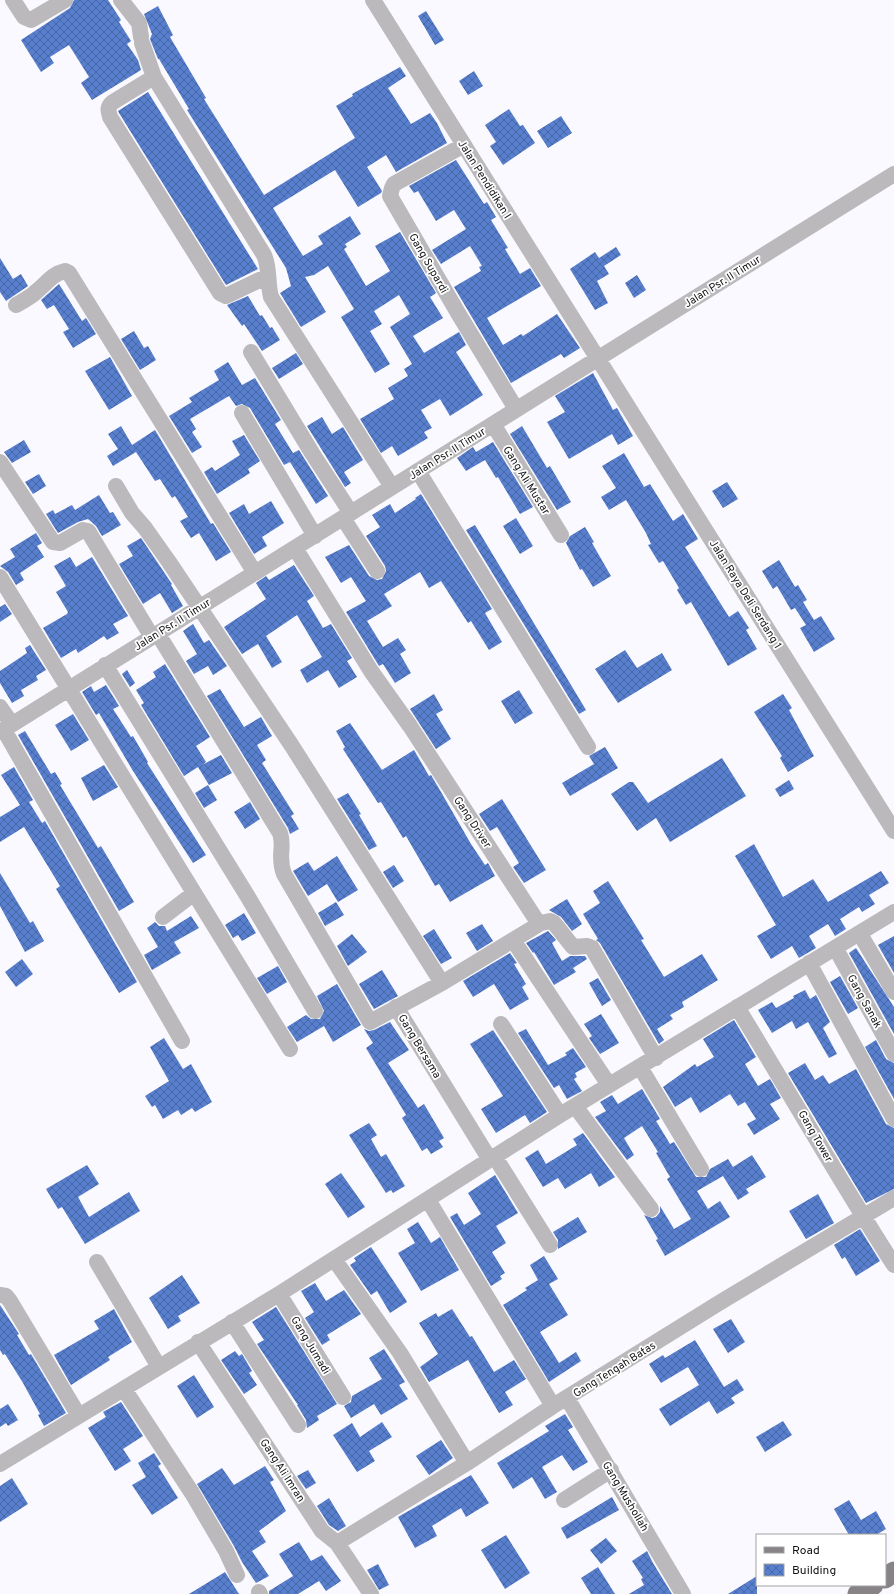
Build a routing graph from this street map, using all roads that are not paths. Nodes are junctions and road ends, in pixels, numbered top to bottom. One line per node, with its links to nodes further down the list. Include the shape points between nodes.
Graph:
1 (13, 0): 2 (street, via 24,17 31,20)
2 (65, 0)
3 (121, 0): 5 (street, via 139,23 141,40)
4 (373, 0): 6 (street, Jalan Pendidikan I)
5 (154, 77): 8 (street, via 264,255 269,265); 8 (street, via 109,106 110,117 220,293 226,296)
6 (464, 145): 11 (street, Jalan Pendidikan I); 12 (street, Gang Supardi, via 394,184 390,196)
7 (894, 174): 11 (street, Jalan Psr. II Timur)
8 (268, 276): 18 (street, via 271,297)
9 (16, 305): 24 (street, via 38,291 55,275 65,271 69,273)
10 (251, 352): 19 (street)
11 (598, 357): 12 (street, Jalan Psr. II Timur); 33 (street, Jalan Raya Deli Serdang 1)
12 (516, 409): 14 (street, Jalan Psr. II Timur)
13 (242, 413): 21 (street)
14 (493, 424): 16 (street, Jalan Psr. II Timur); 20 (street, Gang Ali Mustar)
15 (0, 462): 27 (street, via 53,542 60,543 83,530 88,531)
16 (418, 471): 18 (street, Jalan Psr. II Timur); 32 (street)
17 (116, 486): 26 (street, via 132,513)
18 (392, 487): 19 (street, Jalan Psr. II Timur)
19 (347, 515): 21 (street, Jalan Psr. II Timur); 23 (street)
20 (561, 535)
21 (315, 536): 22 (street, Jalan Psr. II Timur)
22 (295, 548): 24 (street, Jalan Psr. II Timur); 37 (street, Gang Driver, via 371,671)
23 (377, 571)
24 (255, 573): 26 (street, Jalan Psr. II Timur)
25 (0, 577): 29 (street)
26 (200, 607): 27 (street, Jalan Psr. II Timur); 42 (street, via 349,834)
27 (155, 635): 28 (street, Jalan Psr. II Timur); 44 (street, Gang Bersama, via 280,833 281,867 370,1022)
28 (105, 665): 29 (street, Jalan Psr. II Timur); 46 (street)
29 (69, 688): 31 (street, Jalan Psr. II Timur); 34 (street)
30 (0, 707): 31 (street)
31 (5, 728): 48 (street)
32 (588, 747)
33 (894, 831)
34 (193, 894): 36 (street); 49 (street)
35 (894, 912): 38 (street)
36 (163, 917)
37 (540, 924): 39 (street); 51 (street, via 552,921 573,947 592,948)
38 (860, 934): 40 (street); 43 (street)
39 (513, 940): 42 (street); 53 (street)
40 (836, 949): 41 (street); 50 (street, Gang Sanak)
41 (809, 963): 45 (street); 56 (street)
42 (442, 983): 44 (street)
43 (894, 992)
44 (396, 1007): 57 (street, Gang Bersama)
45 (737, 1007): 51 (street); 62 (street, Gang Tower)
46 (315, 1011)
47 (501, 1024): 55 (street)
48 (182, 1041)
49 (290, 1049)
50 (894, 1054)
51 (656, 1058): 52 (street)
52 (640, 1067): 53 (street); 58 (street)
53 (609, 1085): 54 (street)
54 (576, 1106): 55 (street); 61 (street)
55 (560, 1115): 57 (street)
56 (894, 1119)
57 (492, 1159): 60 (street); 63 (street, Gang Bersama)
58 (701, 1169)
59 (894, 1198): 62 (street, Gang Tengah Batas)
60 (428, 1200): 64 (street); 75 (street)
61 (651, 1209)
62 (863, 1217): 66 (street, Gang Tower); 74 (street, Gang Tengah Batas)
63 (550, 1245)
64 (334, 1259): 67 (street); 78 (street, via 400,1353)
65 (97, 1262): 71 (street)
66 (894, 1265)
67 (279, 1294): 69 (street); 73 (street, Gang Jumadi)
68 (0, 1295): 76 (street, via 6,1296 10,1301)
69 (232, 1322): 70 (street); 77 (street)
70 (198, 1342): 71 (street); 82 (street, Gang Ali Imran, via 322,1530)
71 (159, 1367): 72 (street)
72 (124, 1389): 76 (street); 83 (street, via 192,1493)
73 (343, 1397)
74 (567, 1398): 75 (street, Gang Tengah Batas); 80 (street, Gang Mushollah)
75 (553, 1406): 78 (street, Gang Tengah Batas)
76 (79, 1416): 79 (street)
77 (298, 1425)
78 (467, 1463): 82 (street, Gang Tengah Batas)
79 (0, 1464)
80 (611, 1470): 81 (street); 86 (street, Gang Mushollah)
81 (564, 1500)
82 (337, 1543): 85 (street, Gang Ali Imran)
83 (237, 1575)
84 (871, 1586): 87 (main road)
85 (371, 1594)
86 (683, 1594)
87 (858, 1594)

